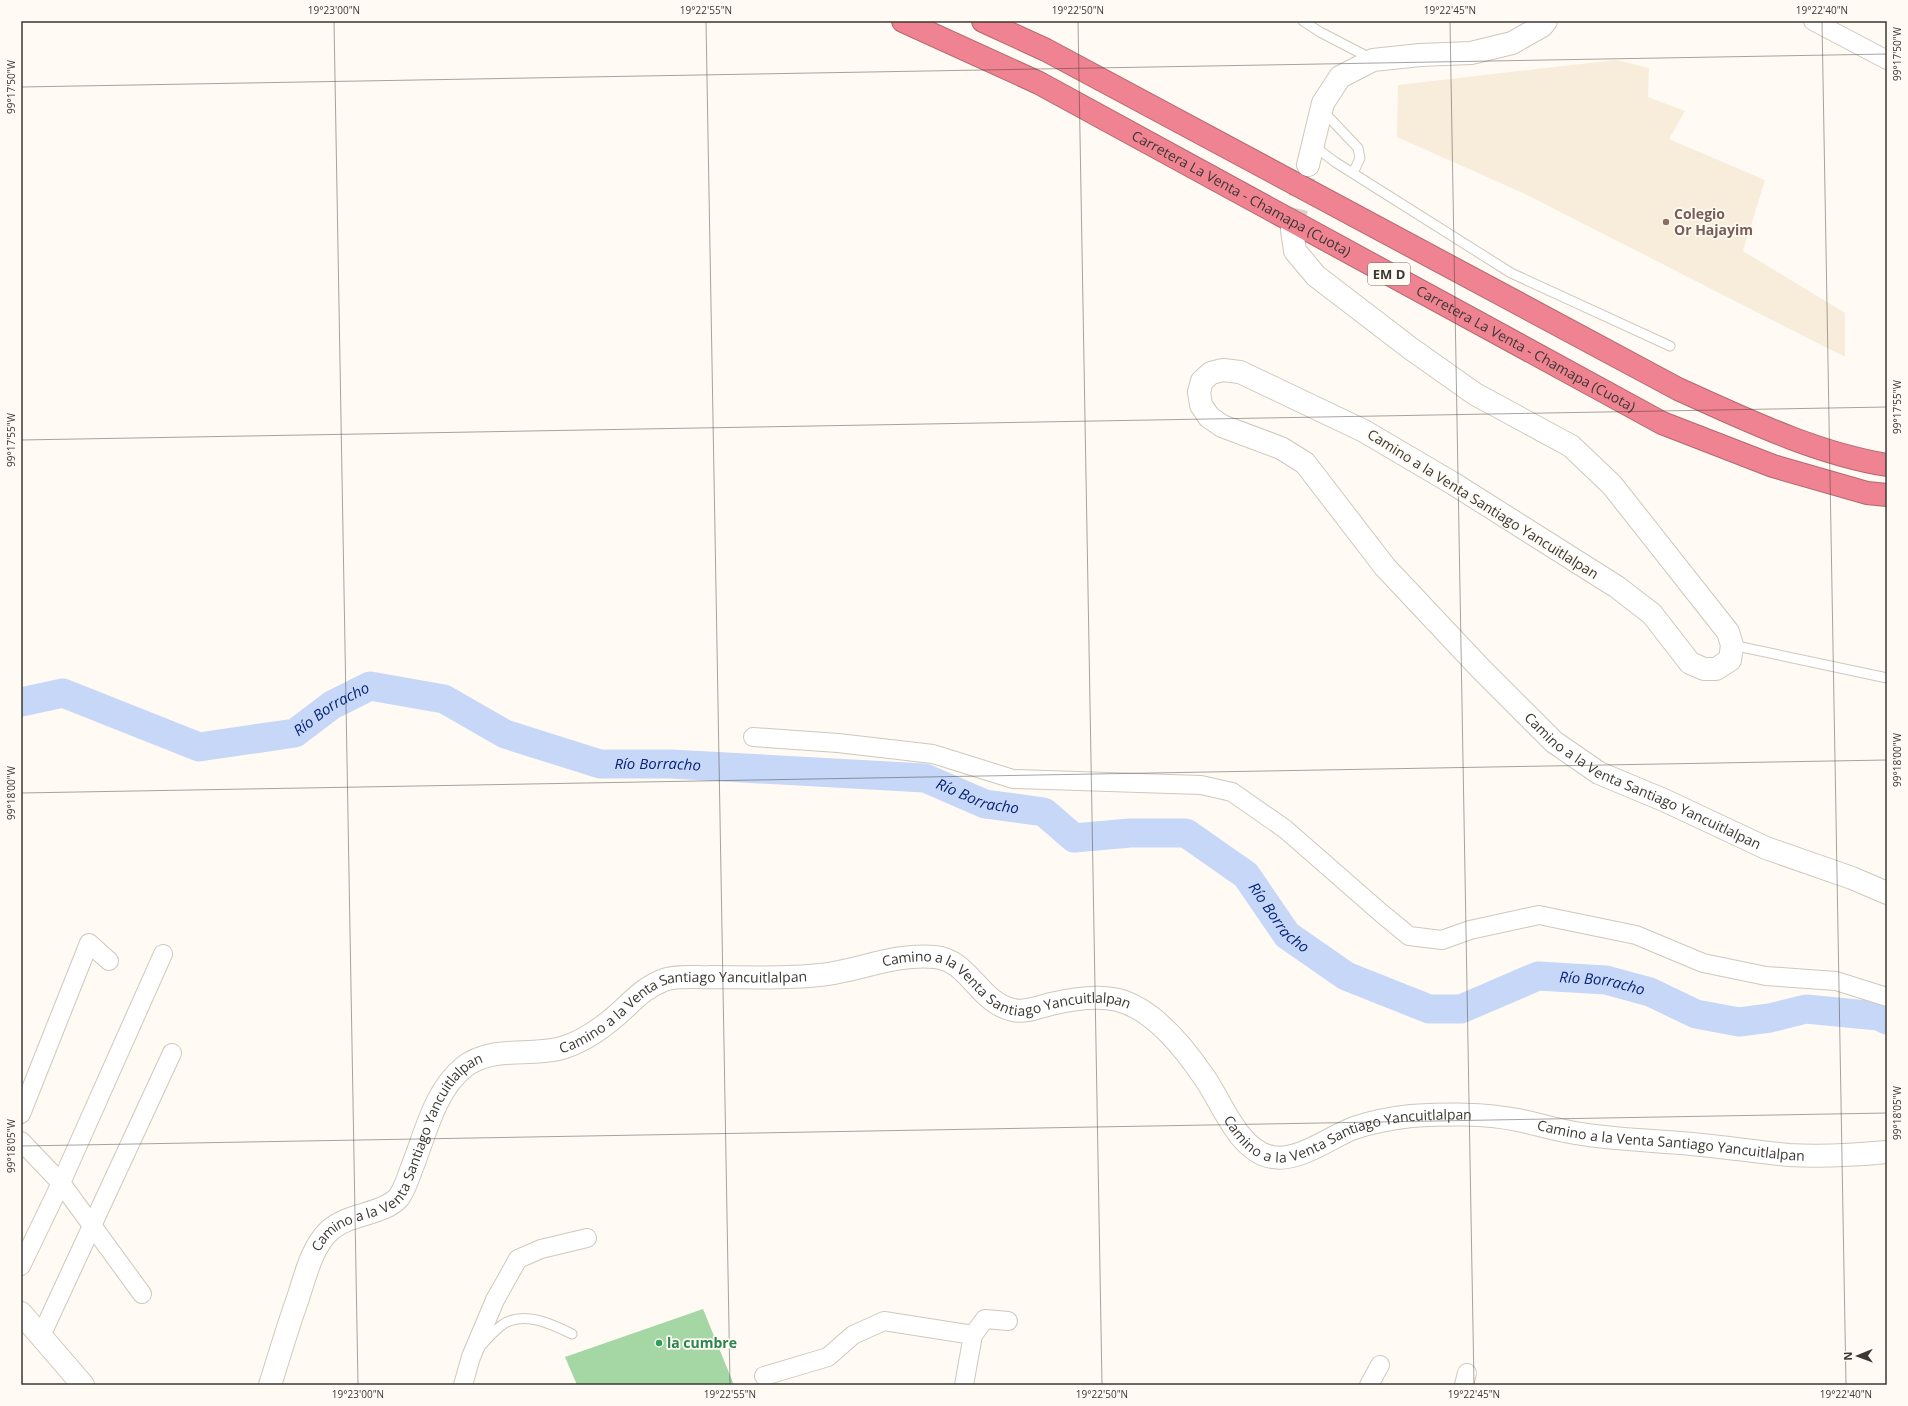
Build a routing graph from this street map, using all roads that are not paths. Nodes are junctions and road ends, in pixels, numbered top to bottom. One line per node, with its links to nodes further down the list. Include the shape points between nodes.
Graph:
1 (903, 21): 14 (highway, Carretera La Venta - Chamapa (Cuota) / EM D, via 1039,83 1662,423 1773,466 1867,493)
2 (983, 21): 13 (highway, EM D, via 1053,54 1678,389 1780,434 1864,461)
3 (1303, 21): 6 (lane)
4 (1546, 21): 6 (main road, via 1542,26 1512,43 1471,53)
5 (1814, 21): 7 (street)
6 (1374, 60): 8 (main road, via 1340,77)
7 (1887, 60)
8 (1321, 109): 9 (main road); 10 (lane, via 1358,148 1360,158)
9 (1310, 155): 10 (lane)
10 (1353, 173): 12 (lane, via 1511,273)
11 (1292, 230): 15 (main road, via 1295,251 1316,276 1475,394 1571,446 1612,485 1659,543 1728,632)
12 (1670, 346)
13 (1887, 465)
14 (1887, 496)
15 (1732, 645): 16 (lane); 18 (main road, Camino a la Venta Santiago Yancuitlalpan, via 1730,660 1716,669 1704,669 1690,663 1652,614 1617,587 1409,456 1364,431 1240,372 1223,370 1211,373 1202,381 1199,392 1201,405 1209,417 1222,426 1282,448 1305,463 1385,566 1480,668 1554,742 1599,773 1766,848)
16 (1887, 678)
17 (753, 737): 21 (street, via 838,743 933,754 1013,779 1201,785 1224,790 1232,792 1285,829 1409,936 1442,940 1470,930 1539,915 1636,935 1702,963 1766,976 1836,982)
18 (1887, 893)
19 (162, 954): 26 (street)
20 (109, 961): 23 (street, via 89,943)
21 (1887, 996)
22 (172, 1054): 27 (street)
23 (21, 1114)
24 (21, 1141): 26 (street)
25 (1887, 1152): 40 (main road, Camino a la Venta Santiago Yancuitlalpan, via 1793,1155 1689,1143 1612,1138 1480,1114 1391,1118 1358,1127 1293,1155 1272,1158 1253,1149 1231,1124 1205,1078 1174,1040 1148,1014 1119,1000 1089,998 1023,1011 1008,1010 992,1003 976,983 950,959 932,956 902,956 824,975 668,978 641,991 616,1016 585,1038 559,1049 486,1055 468,1064 452,1079 440,1098 406,1183 396,1200 348,1219 330,1231 317,1248 306,1273)
26 (61, 1184): 27 (street); 29 (street)
27 (91, 1227): 30 (street); 35 (street)
28 (586, 1238): 36 (street, via 541,1249 518,1259 496,1300)
29 (21, 1266)
30 (142, 1294)
31 (21, 1313): 35 (main road)
32 (1008, 1321): 34 (street, via 985,1319)
33 (572, 1334): 36 (lane, via 535,1319 519,1318 502,1324)
34 (973, 1335): 38 (street, via 884,1321 853,1335 828,1357); 42 (street)
35 (41, 1336): 39 (main road)
36 (471, 1358): 41 (street)
37 (1380, 1365): 43 (street)
38 (764, 1376)
39 (83, 1385)
40 (270, 1385)
41 (463, 1385)
42 (964, 1385)
43 (1369, 1385)

